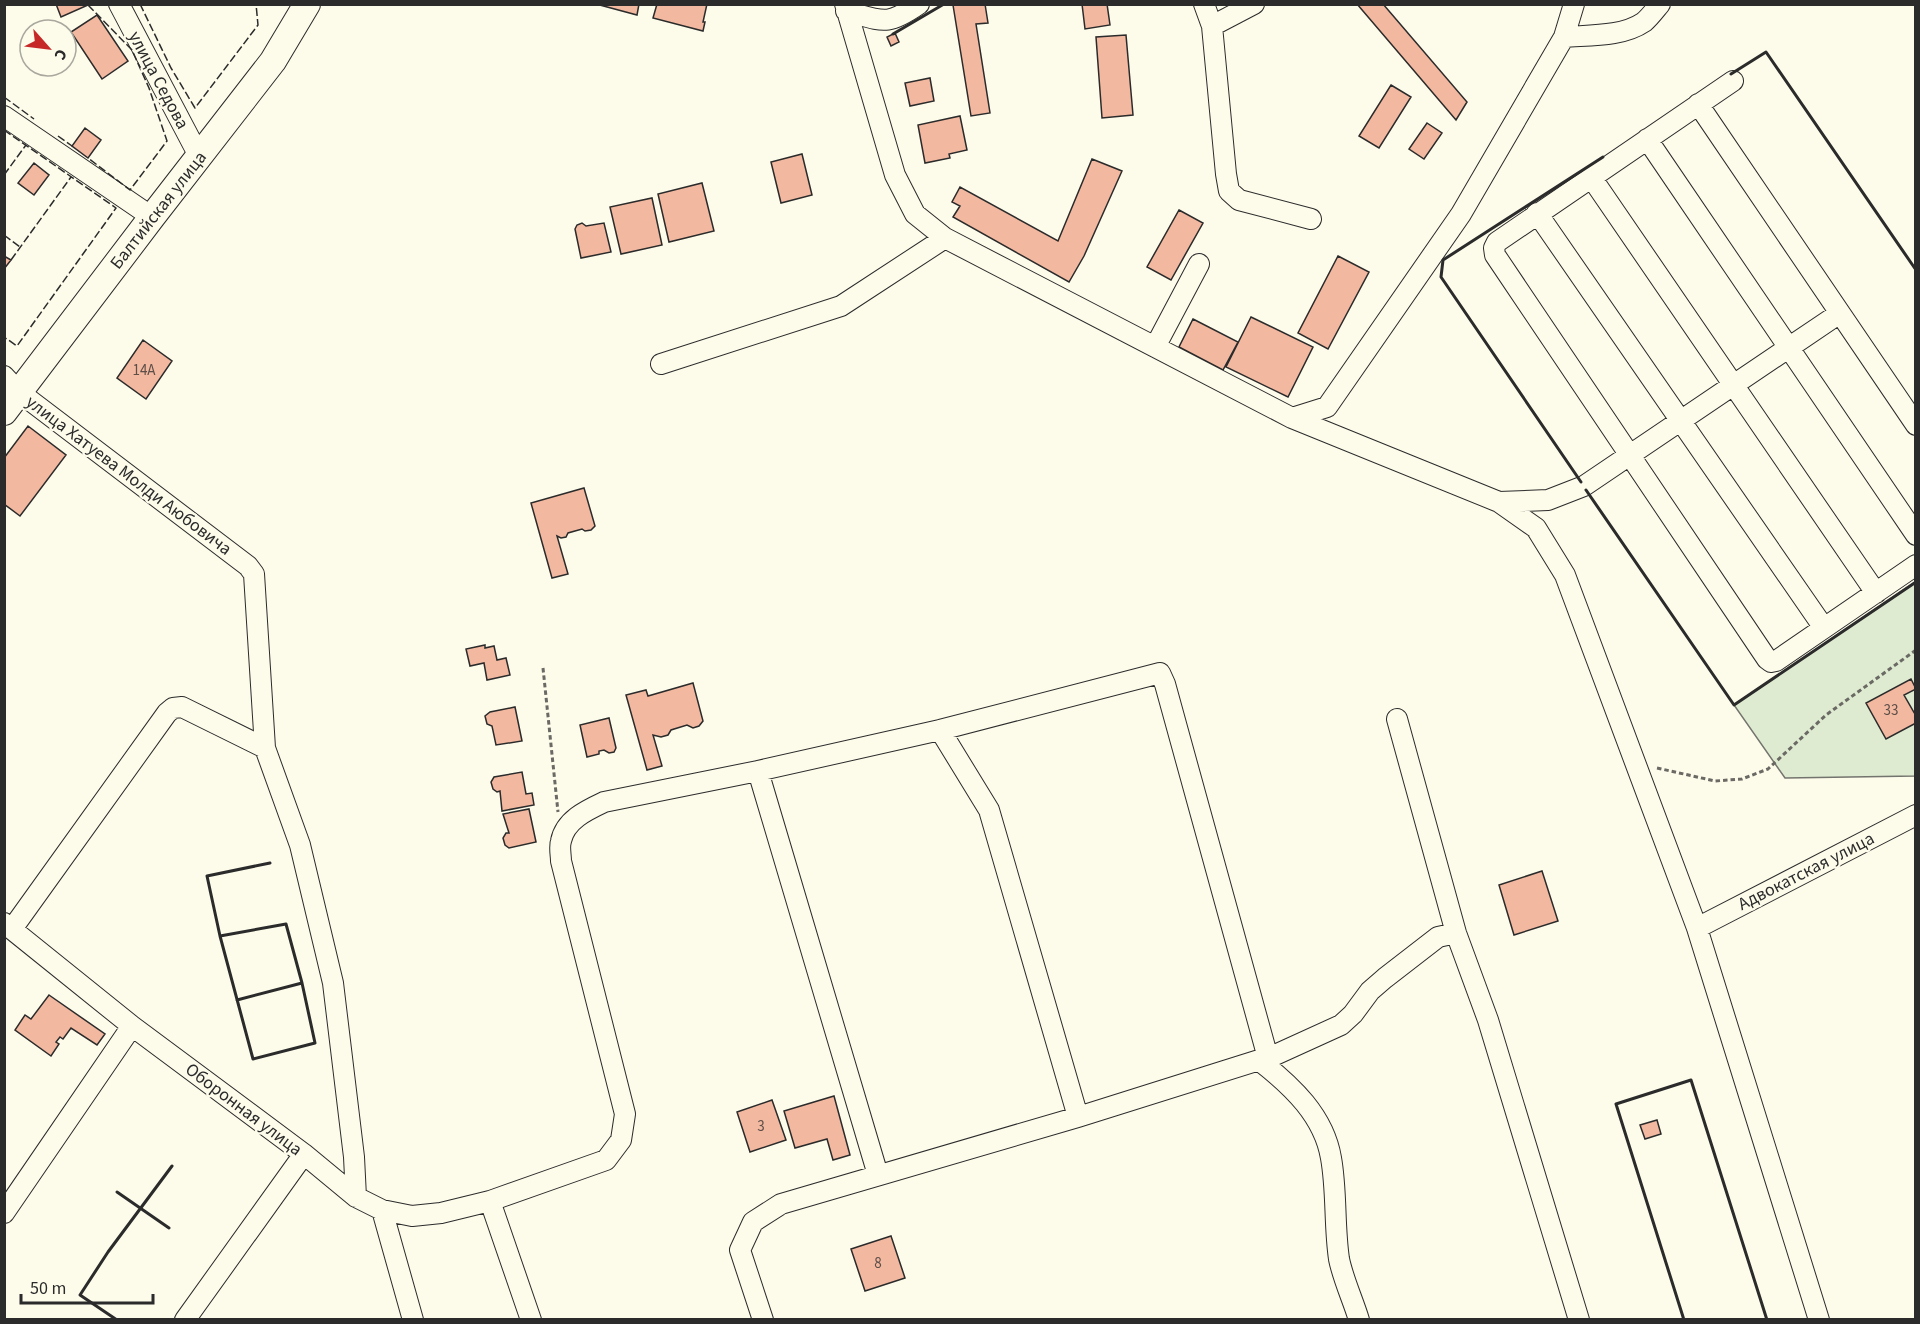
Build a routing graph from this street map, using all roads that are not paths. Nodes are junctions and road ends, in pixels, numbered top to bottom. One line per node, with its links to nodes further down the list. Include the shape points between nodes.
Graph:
1 (119, 4): 15 (street, улица Седова)
2 (307, 4): 15 (main road, Балтийская улица, via 273,61)
3 (919, 4): 8 (street, via 901,17 884,21)
4 (1204, 4): 9 (street)
5 (1254, 4): 9 (street)
6 (1574, 4): 10 (street)
7 (1660, 4): 10 (street, via 1634,28)
8 (846, 8): 20 (street, via 895,175 915,214)
9 (1212, 26): 19 (street, via 1229,191 1239,200)
10 (1564, 37): 29 (street, via 1461,214 1328,407)
11 (1733, 81): 12 (street)
12 (1698, 104): 14 (street); 22 (street)
13 (4, 116): 18 (street)
14 (1647, 139): 16 (street); 24 (street)
15 (199, 156): 18 (main road, Балтийская улица)
16 (1591, 177): 17 (street); 27 (street)
17 (1537, 213): 30 (street); 32 (street, via 1497,242 1496,255)
18 (152, 217): 26 (main road, Балтийская улица)
19 (1311, 219)
20 (945, 238): 23 (street); 25 (street, via 841,306)
21 (1199, 264): 23 (street)
22 (1840, 313): 24 (street); 31 (street)
23 (1155, 347): 29 (street)
24 (1789, 348): 27 (street); 34 (street)
25 (661, 364)
26 (12, 384): 28 (main road, Балтийская улица); 40 (street, улица Хатуева Молди Аюбовича, via 254,574)
27 (1734, 385): 30 (street); 36 (street)
28 (4, 412)
29 (1292, 418): 33 (street)
30 (1681, 421): 32 (street); 37 (street)
31 (1916, 424)
32 (1630, 456): 33 (street, via 1584,486 1548,500); 37 (street, via 1767,659 1776,661)
33 (1499, 502): 44 (street, via 1536,528 1565,575)
34 (1916, 535)
35 (1916, 566): 36 (street)
36 (1876, 593): 37 (street)
37 (1824, 628)
38 (1397, 719): 45 (street)
39 (940, 730): 41 (street); 47 (street, via 1160,673); 48 (street, via 989,810)
40 (265, 748): 43 (street, via 182,707 174,708); 51 (street, via 300,845 333,983)
41 (758, 771): 50 (street); 52 (street, Оборонная улица, via 604,802 570,823 561,840 561,861 625,1114 621,1140 606,1160)
42 (1916, 815): 44 (street, Адвокатская улица)
43 (8, 926): 46 (street, Оборонная улица)
44 (1697, 928): 61 (street)
45 (1456, 933): 47 (street, via 1438,937 1384,978 1341,1025); 60 (street, via 1488,1020)
46 (132, 1026): 49 (street, Оборонная улица); 54 (street)
47 (1264, 1059): 48 (street); 59 (street, via 1306,1104 1323,1133 1331,1157 1340,1262)
48 (1078, 1117): 50 (street)
49 (304, 1154): 51 (street, Оборонная улица); 55 (street)
50 (878, 1175): 58 (street, via 781,1204 753,1222 740,1250)
51 (356, 1197): 53 (street, Оборонная улица)
52 (490, 1201): 53 (street, Оборонная улица, via 412,1216); 57 (street)
53 (382, 1210): 56 (street)
54 (4, 1214)
55 (184, 1320)
56 (413, 1320)
57 (531, 1320)
58 (763, 1320)
59 (1359, 1320)
60 (1579, 1320)
61 (1819, 1320)

